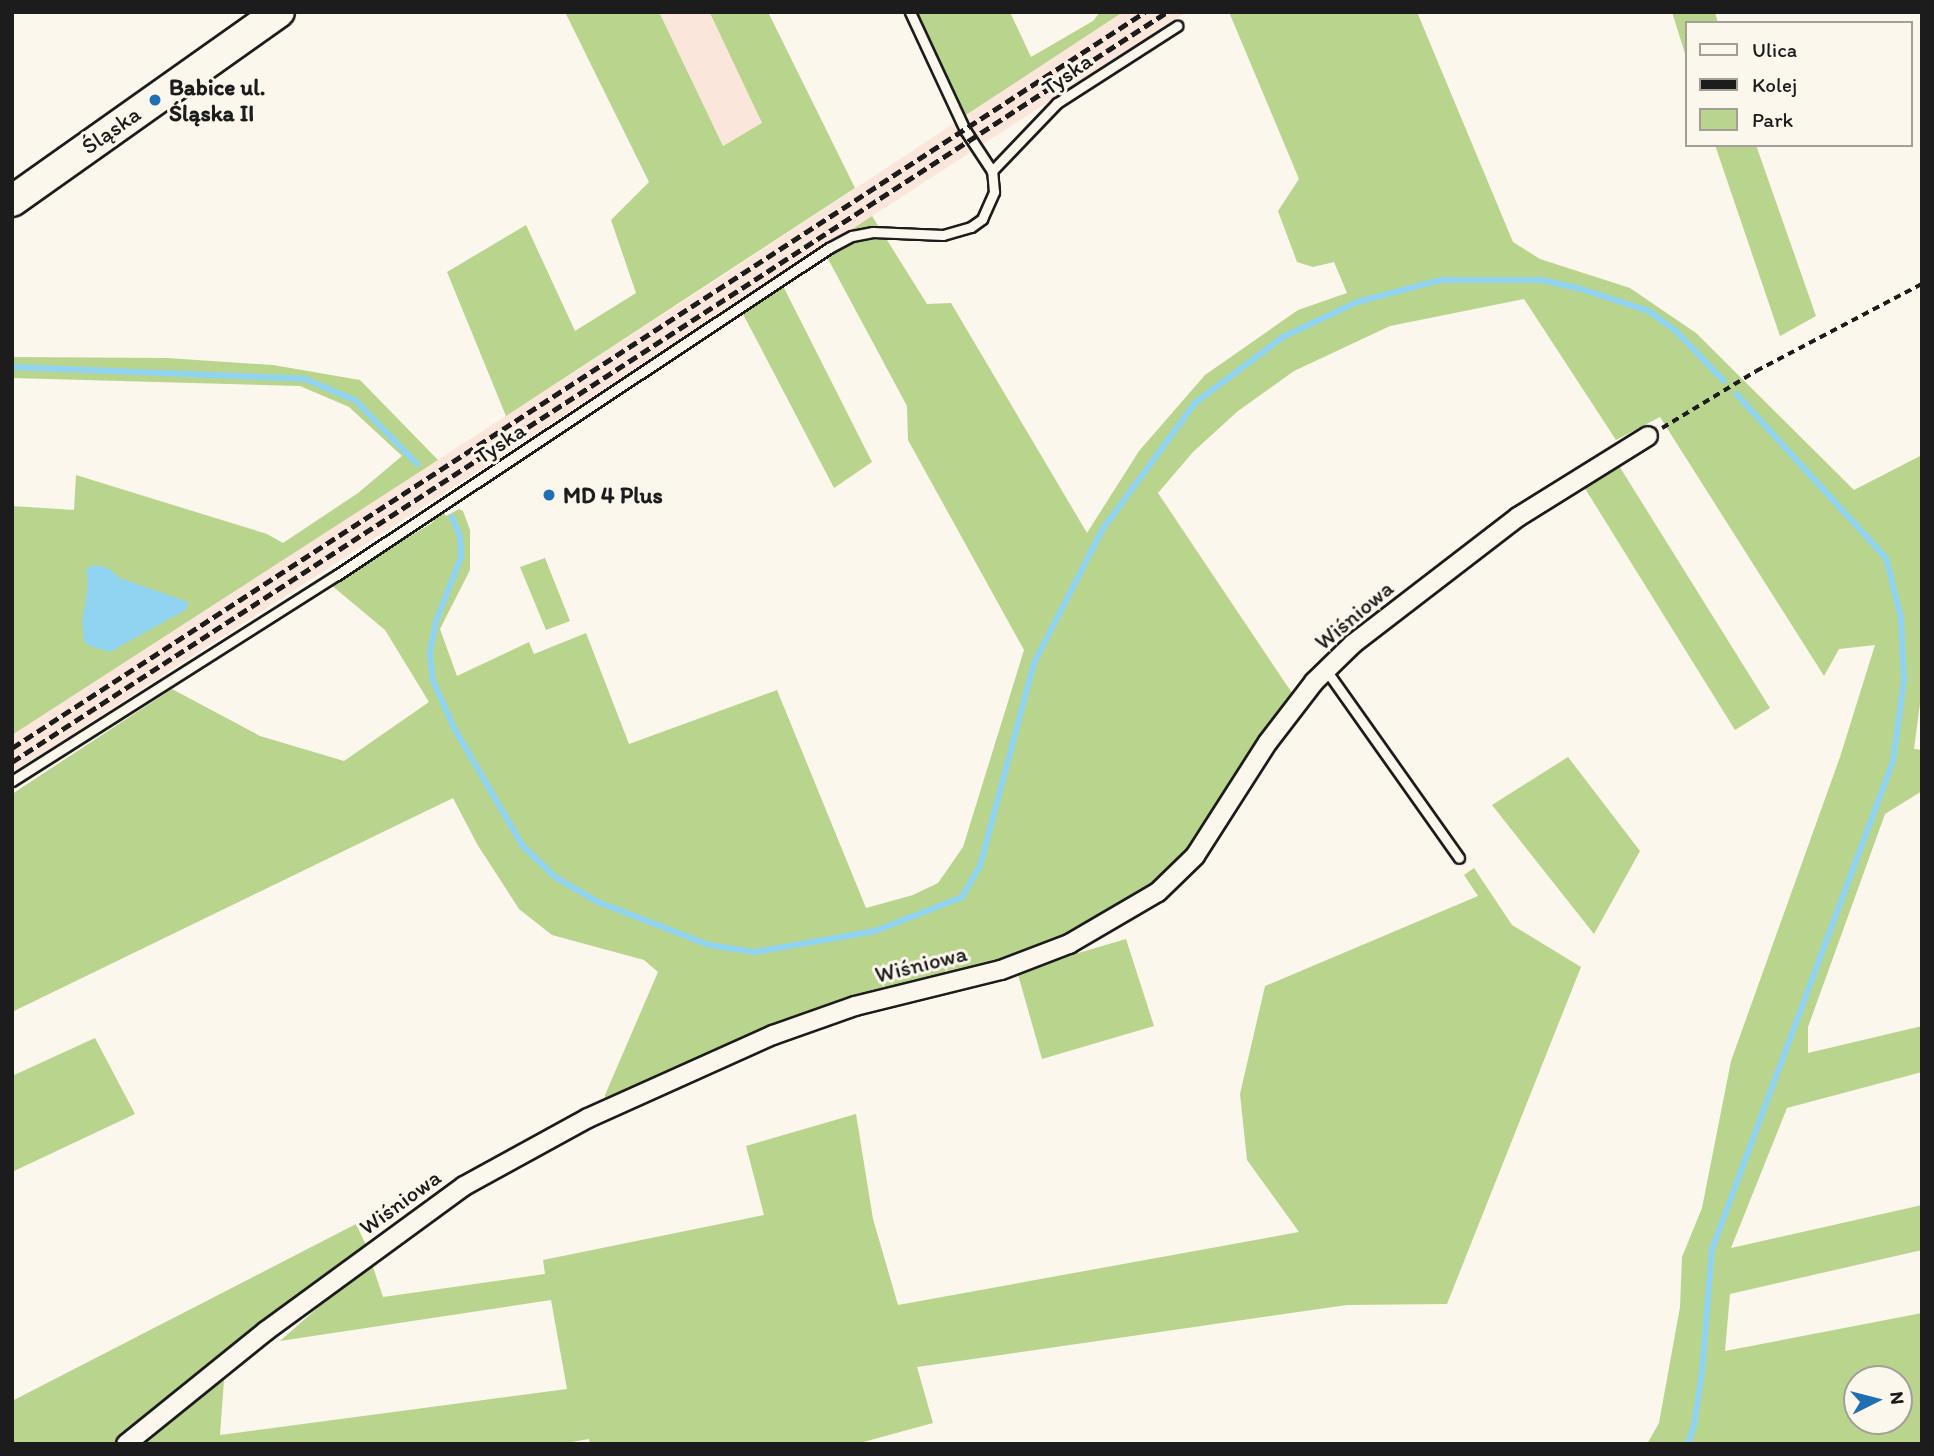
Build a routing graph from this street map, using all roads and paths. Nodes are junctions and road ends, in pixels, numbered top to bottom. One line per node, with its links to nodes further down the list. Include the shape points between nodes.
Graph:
1 (279, 12): 5 (main road, Śląska)
2 (909, 12): 4 (lane, via 965,130)
3 (1177, 26): 4 (lane, Tyska, via 1056,103)
4 (992, 171): 9 (lane, Tyska, via 994,192 971,227 943,235 873,232 828,248 337,575)
5 (12, 201)
6 (1922, 284): 7 (path, via 1756,371)
7 (1648, 436): 8 (street, Wiśniowa, via 1518,517 1353,644)
8 (1326, 670): 10 (lane); 11 (street, Wiśniowa, via 1268,742 1195,856 1158,892 1069,944 1001,970 855,1006 773,1035 588,1118 464,1186 266,1331)
9 (12, 781)
10 (1459, 858)
11 (126, 1444)

